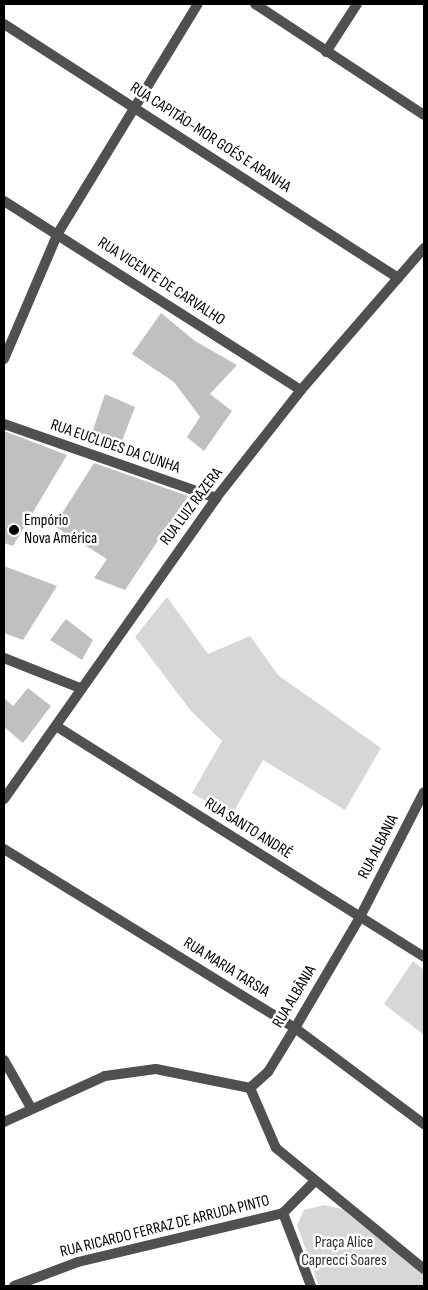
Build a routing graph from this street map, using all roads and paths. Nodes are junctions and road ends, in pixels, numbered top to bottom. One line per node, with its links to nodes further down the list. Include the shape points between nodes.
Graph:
1 (198, 4): 6 (street)
2 (255, 4): 5 (street)
3 (357, 4): 5 (street)
4 (4, 24): 6 (street, RUA CAPITÃO-MOR GOÉS E ARANHA)
5 (326, 52): 7 (street)
6 (132, 106): 9 (street); 11 (street, RUA CAPITÃO-MOR GOÉS E ARANHA)
7 (424, 115)
8 (4, 201): 9 (street, RUA VICENTE DE CARVALHO)
9 (58, 233): 12 (street); 13 (street, RUA VICENTE DE CARVALHO)
10 (424, 248): 11 (street, RUA LUIZ RAZERA)
11 (398, 278): 13 (street, RUA LUIZ RAZERA)
12 (4, 360)
13 (301, 390): 15 (street, RUA LUIZ RAZERA)
14 (4, 424): 15 (street, RUA EUCLIDES DA CUNHA)
15 (216, 498): 17 (street, RUA LUIZ RAZERA)
16 (4, 658): 17 (street)
17 (80, 688): 18 (street, RUA LUIZ RAZERA)
18 (56, 726): 20 (street, RUA LUIZ RAZERA); 22 (street, RUA SANTO ANDRÉ)
19 (424, 792): 22 (street, RUA ALBANIA)
20 (4, 799)
21 (4, 849): 24 (street, RUA MARIA TARSIA)
22 (360, 916): 23 (street, RUA SANTO ANDRÉ); 24 (street, RUA ALBÂNIA)
23 (424, 957)
24 (295, 1028): 26 (street, RUA ALBÂNIA, via 268,1072); 29 (street, RUA MARIA TARSIA)
25 (4, 1060): 27 (street)
26 (250, 1088): 27 (street, via 156,1070 105,1076); 30 (street, via 276,1148)
27 (31, 1108): 28 (street)
28 (4, 1122)
29 (424, 1124)
30 (314, 1182): 31 (street, RUA RICARDO FERRAZ DE ARRUDA PINTO); 32 (street)
31 (283, 1213): 33 (street, RUA RICARDO FERRAZ DE ARRUDA PINTO, via 78,1262); 34 (street)
32 (424, 1269)
33 (14, 1286)
34 (311, 1286)

